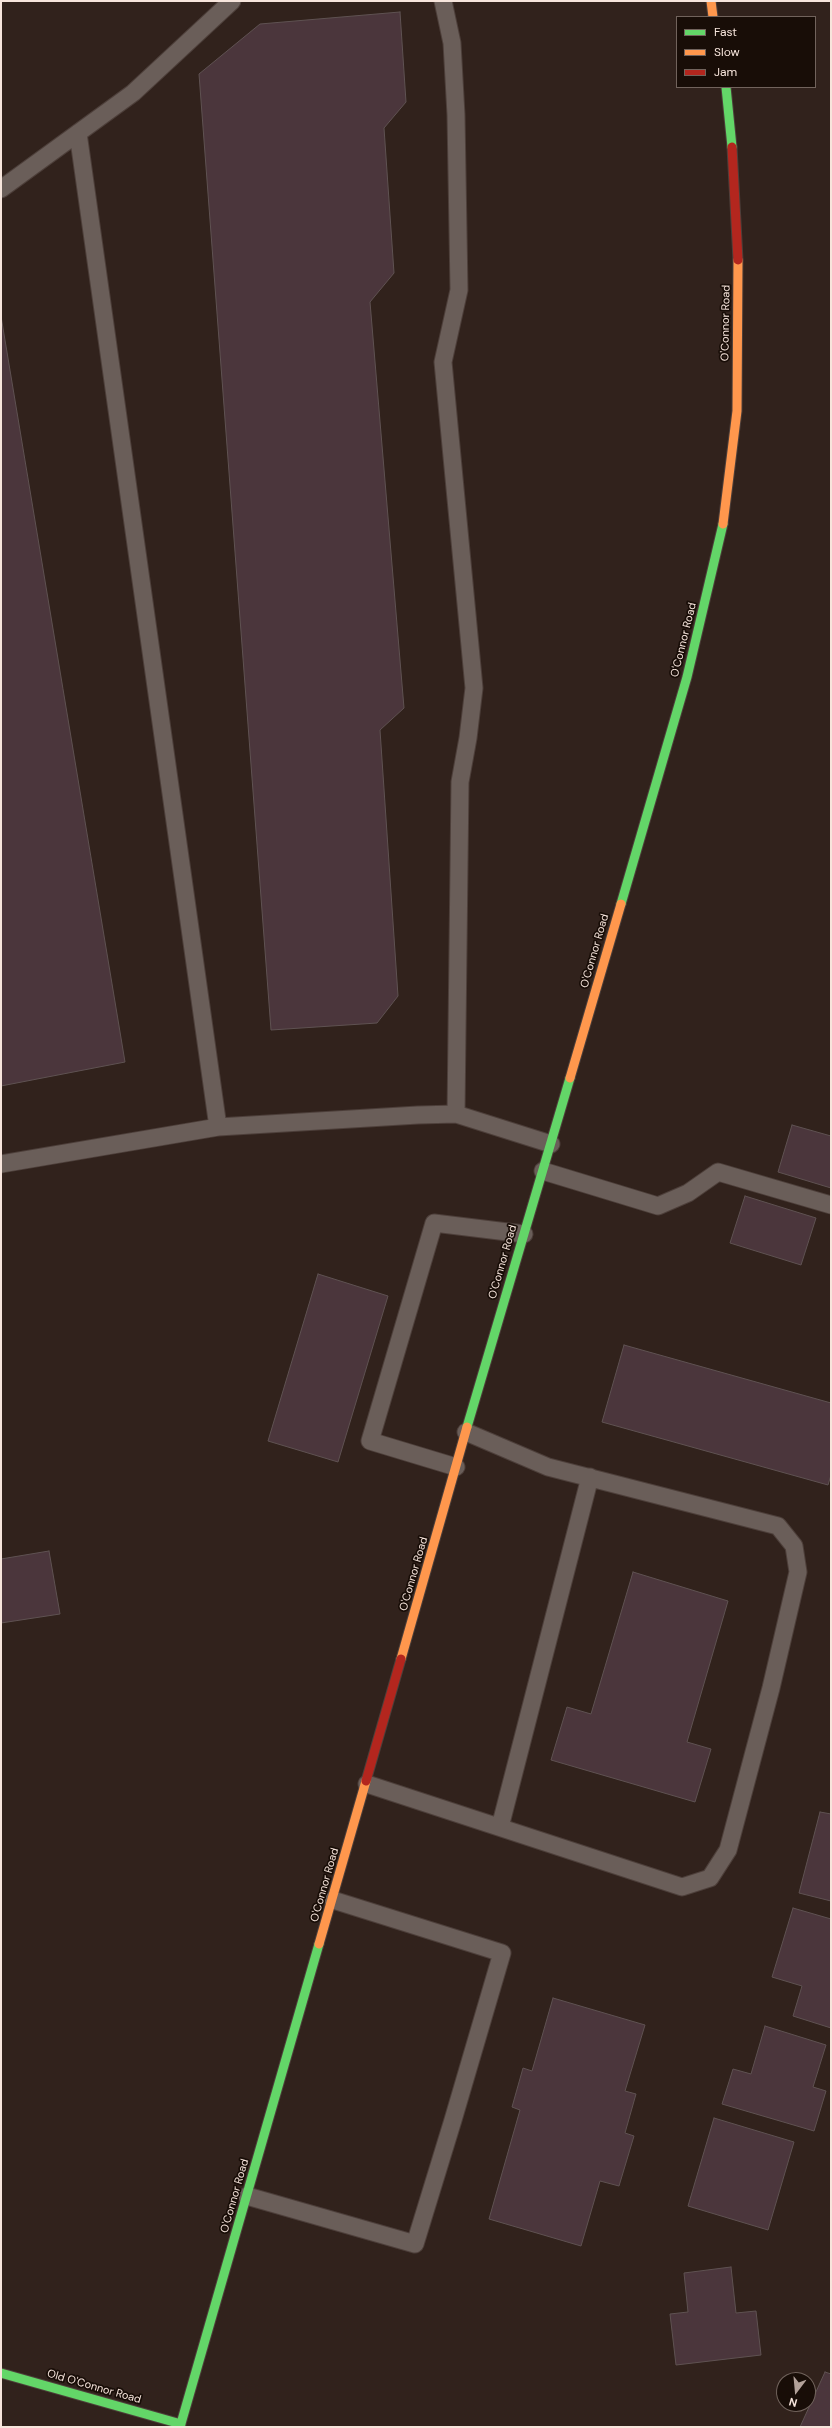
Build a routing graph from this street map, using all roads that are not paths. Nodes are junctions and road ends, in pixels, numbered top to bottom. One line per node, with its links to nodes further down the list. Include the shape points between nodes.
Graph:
1 (232, 1): 6 (lane, via 133,93)
2 (443, 1): 8 (lane, via 452,43 456,115 458,290 443,362 474,688 460,782)
3 (710, 1): 4 (main road)
4 (713, 16)
5 (726, 88): 10 (main road, O'Connor Road, via 739,274 737,411 722,536 688,677)
6 (78, 133): 7 (lane); 9 (lane)
7 (1, 189)
8 (456, 1114): 9 (lane); 10 (lane)
9 (218, 1127): 11 (lane)
10 (551, 1144): 12 (main road, O'Connor Road)
11 (1, 1164)
12 (543, 1171): 13 (lane, via 658,1206 688,1193 718,1172); 14 (main road, O'Connor Road)
13 (831, 1205)
14 (524, 1234): 15 (main road, O'Connor Road); 16 (lane, via 434,1223 370,1441)
15 (466, 1432): 16 (main road, O'Connor Road); 17 (lane, via 548,1466)
16 (456, 1467): 18 (main road, O'Connor Road)
17 (590, 1477): 19 (lane); 19 (lane, via 778,1526 794,1546 798,1572 771,1688 728,1850 710,1878 682,1887)
18 (366, 1784): 19 (lane); 20 (main road, O'Connor Road)
19 (500, 1827)
20 (333, 1900): 21 (main road, O'Connor Road); 21 (lane, via 502,1953 415,2244)
21 (247, 2196): 23 (main road, O'Connor Road)
22 (1, 2373): 23 (main road, Old O'Connor Road)
23 (180, 2426)

